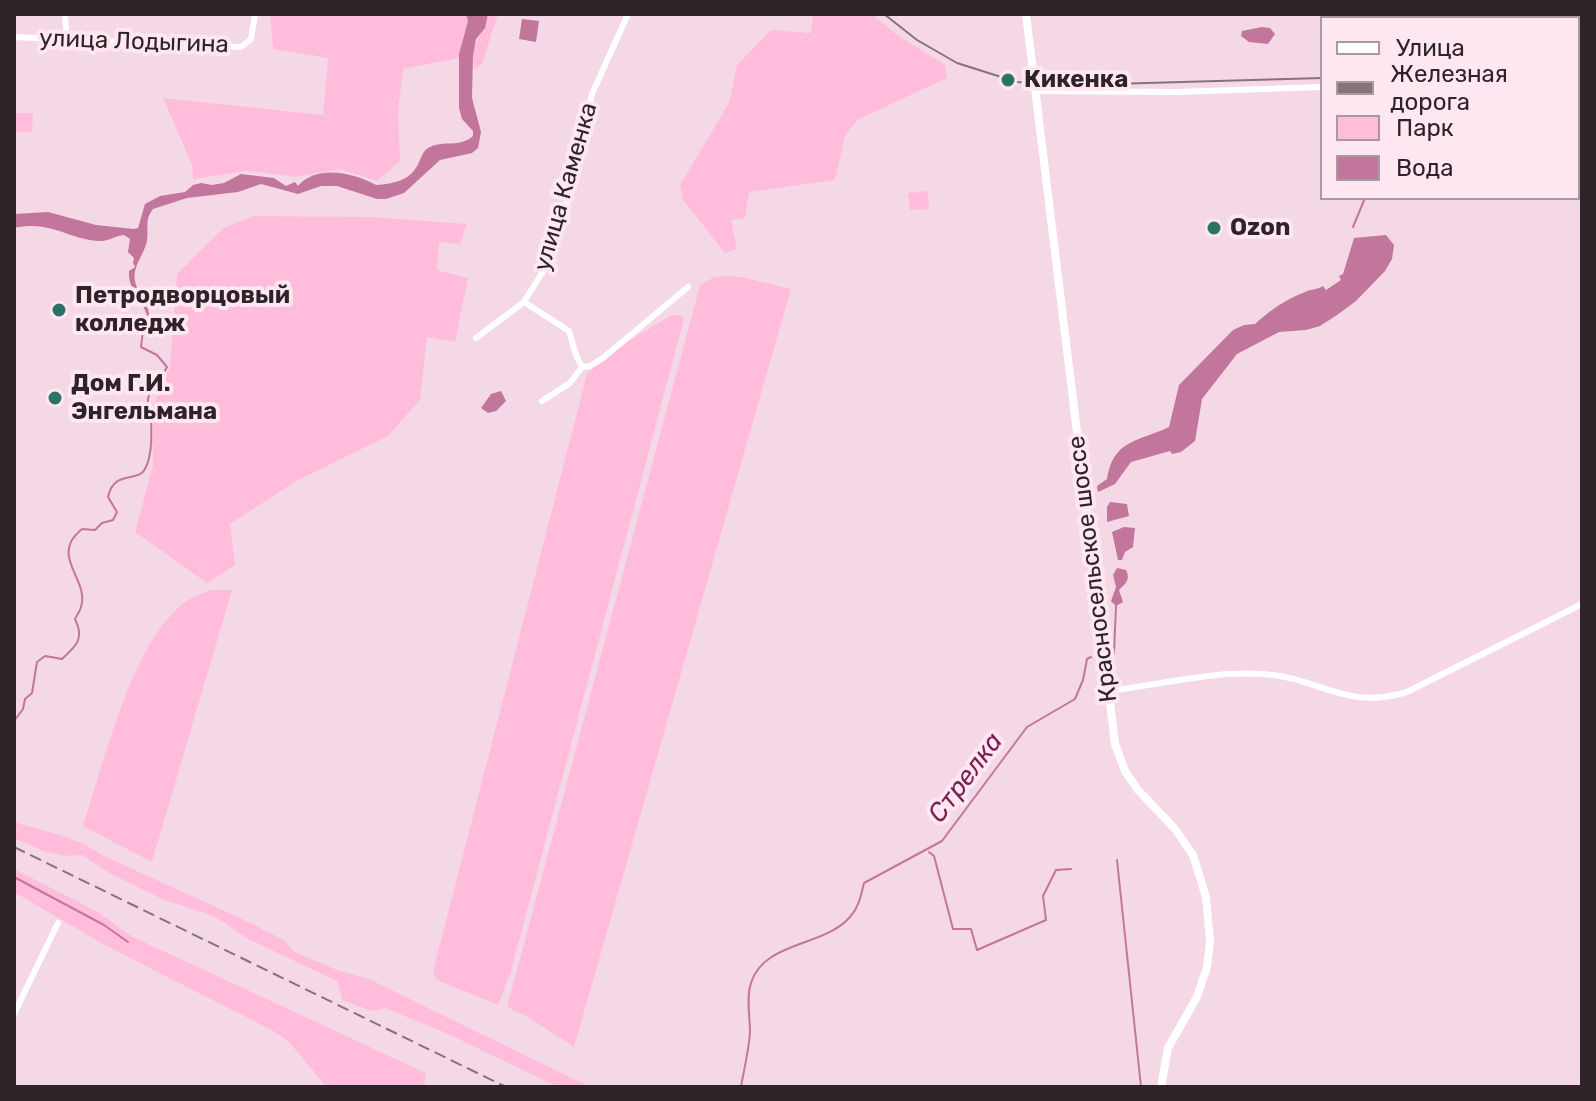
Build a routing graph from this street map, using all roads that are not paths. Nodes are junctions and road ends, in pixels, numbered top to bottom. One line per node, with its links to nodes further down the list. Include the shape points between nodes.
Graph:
1 (65, 14): 6 (street)
2 (255, 14): 6 (street, улица Лодыгина, via 251,39 241,47)
3 (628, 14): 10 (street, улица Каменка, via 592,94 550,260)
4 (1026, 14): 8 (main road, Красносельское шоссе)
5 (14, 37): 6 (street, улица Лодыгина)
6 (67, 40)
7 (1320, 87): 8 (street)
8 (1035, 91): 15 (main road, Красносельское шоссе)
9 (688, 287): 12 (street, via 603,358)
10 (524, 302): 11 (street, улица Каменка); 12 (street, via 569,331)
11 (476, 338)
12 (582, 367): 13 (street, via 570,383)
13 (542, 401)
14 (1582, 604): 15 (street, via 1407,692 1382,699 1357,699 1256,673)
15 (1108, 691): 18 (main road, Красносельское шоссе, via 1115,744 1125,771 1186,843 1206,897 1207,967 1197,997 1168,1048)
16 (58, 923): 17 (street)
17 (14, 1014)
18 (1161, 1087)

